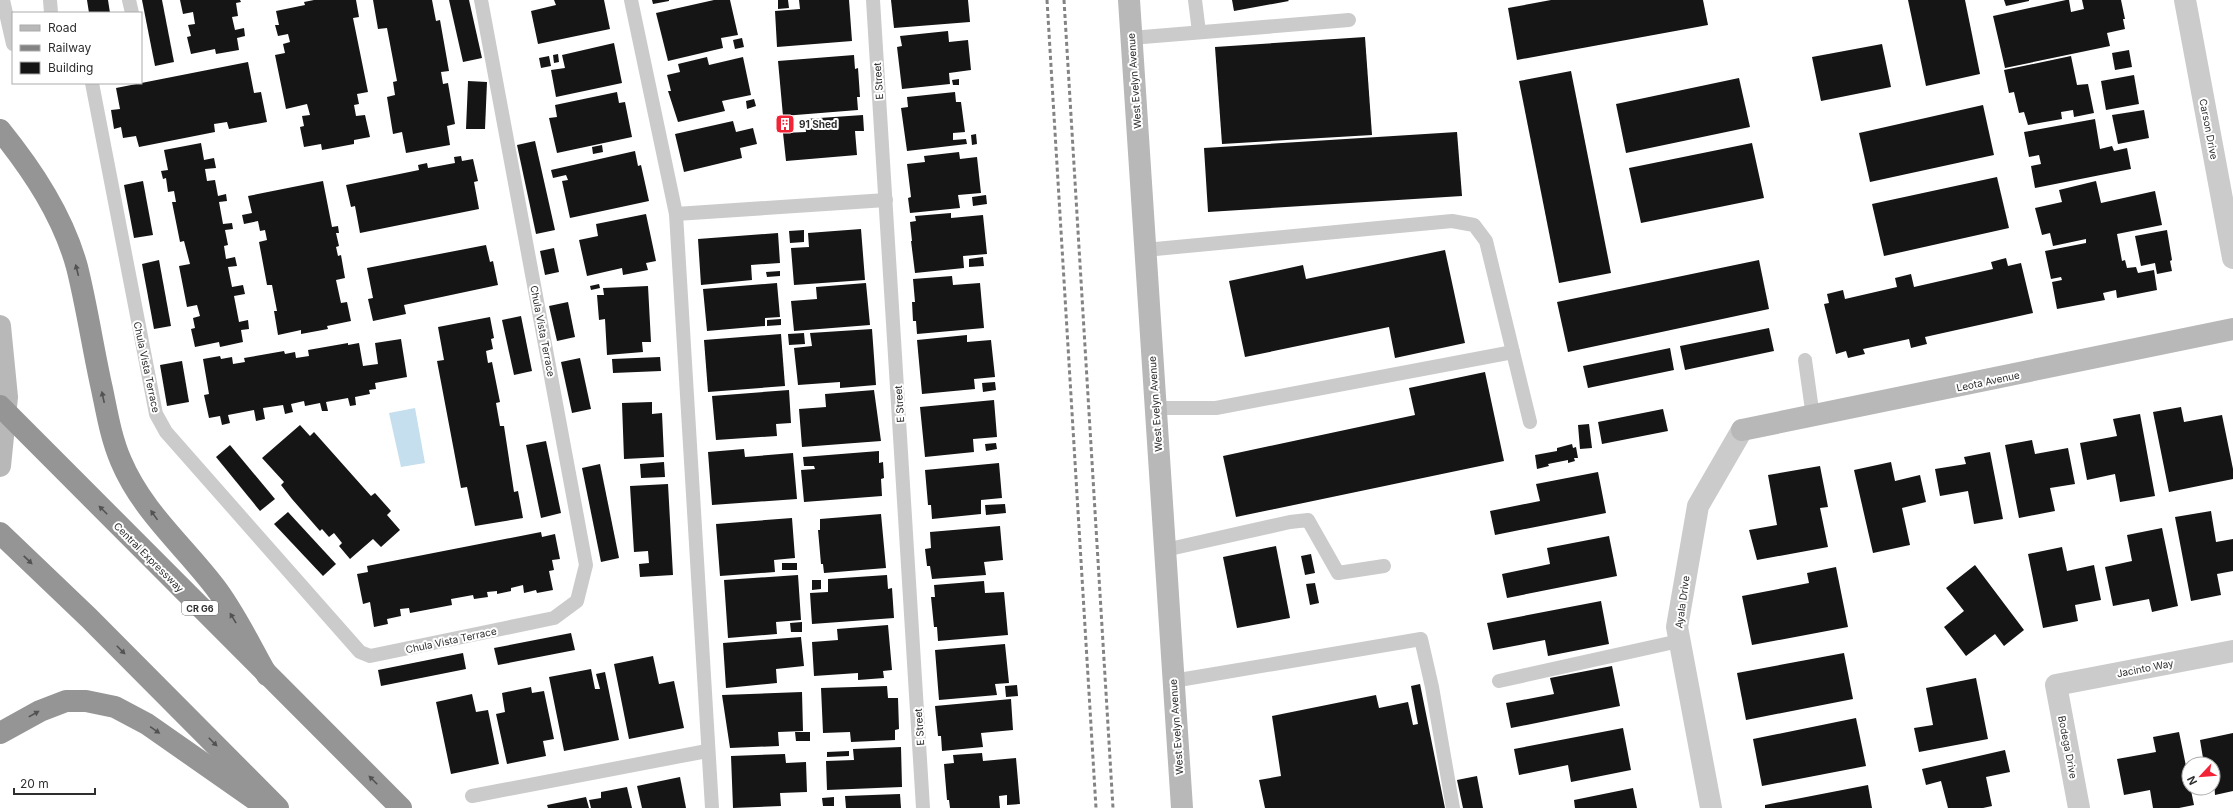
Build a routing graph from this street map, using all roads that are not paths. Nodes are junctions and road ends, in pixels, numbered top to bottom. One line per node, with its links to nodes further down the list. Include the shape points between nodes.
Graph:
1 (3, 0): 15 (lane)
2 (50, 0): 10 (lane)
3 (130, 0): 11 (lane)
4 (481, 0): 16 (lane, Chula Vista Terrace, via 586,564 576,601 554,618 370,656 360,652 166,432 156,414)
5 (631, 0): 19 (lane)
6 (873, 0): 18 (lane, E Street)
7 (1129, 0): 14 (main road, West Evelyn Avenue)
8 (1195, 0): 13 (lane)
9 (2185, 0): 21 (street, Carson Drive)
10 (52, 12)
11 (132, 12)
12 (1348, 20): 13 (lane)
13 (1199, 32): 14 (lane)
14 (1131, 38): 20 (main road, West Evelyn Avenue)
15 (12, 40)
16 (92, 84)
17 (0, 130): 37 (highway, one-way to 17, via 216,588 160,523 136,490 121,461 110,428 76,266 65,232 49,199 27,164)
18 (886, 200): 19 (lane); 48 (lane, E Street)
19 (676, 214): 42 (lane)
20 (1145, 250): 24 (lane, via 1452,221 1474,225 1486,241); 27 (main road, West Evelyn Avenue)
21 (2233, 258)
22 (0, 326): 31 (main road, via 7,397)
23 (2233, 329): 28 (main road, Leota Avenue)
24 (1513, 352): 27 (lane, via 1216,408); 29 (lane)
25 (1805, 360): 28 (lane)
26 (0, 406): 37 (highway, Central Expressway / CR G6, one-way to 26)
27 (1155, 408): 33 (main road, West Evelyn Avenue)
28 (1813, 417): 30 (main road, Leota Avenue)
29 (1530, 422)
30 (1742, 430): 35 (street, Ayala Drive, via 1698,506 1677,627)
31 (0, 466)
32 (0, 533): 45 (highway, one-way to 45, via 95,624)
33 (1165, 550): 34 (lane, via 1308,520 1338,573); 38 (main road, West Evelyn Avenue)
34 (1384, 566)
35 (1679, 642): 39 (lane); 51 (street, Ayala Drive)
36 (2233, 651): 40 (street, Jacinto Way)
37 (267, 675): 46 (highway, Central Expressway / CR G6, one-way to 37)
38 (1173, 681): 49 (main road, West Evelyn Avenue); 50 (lane, via 1421,639)
39 (1499, 681)
40 (2056, 685): 52 (street, Bodega Drive)
41 (0, 732): 44 (highway, one-way to 44, via 40,711 66,701 86,701 115,707 147,724)
42 (707, 751): 43 (lane); 47 (lane)
43 (472, 796)
44 (266, 808)
45 (278, 808)
46 (401, 808)
47 (712, 808)
48 (924, 808)
49 (1182, 808)
50 (1453, 808)
51 (1711, 808)
52 (2079, 808)

